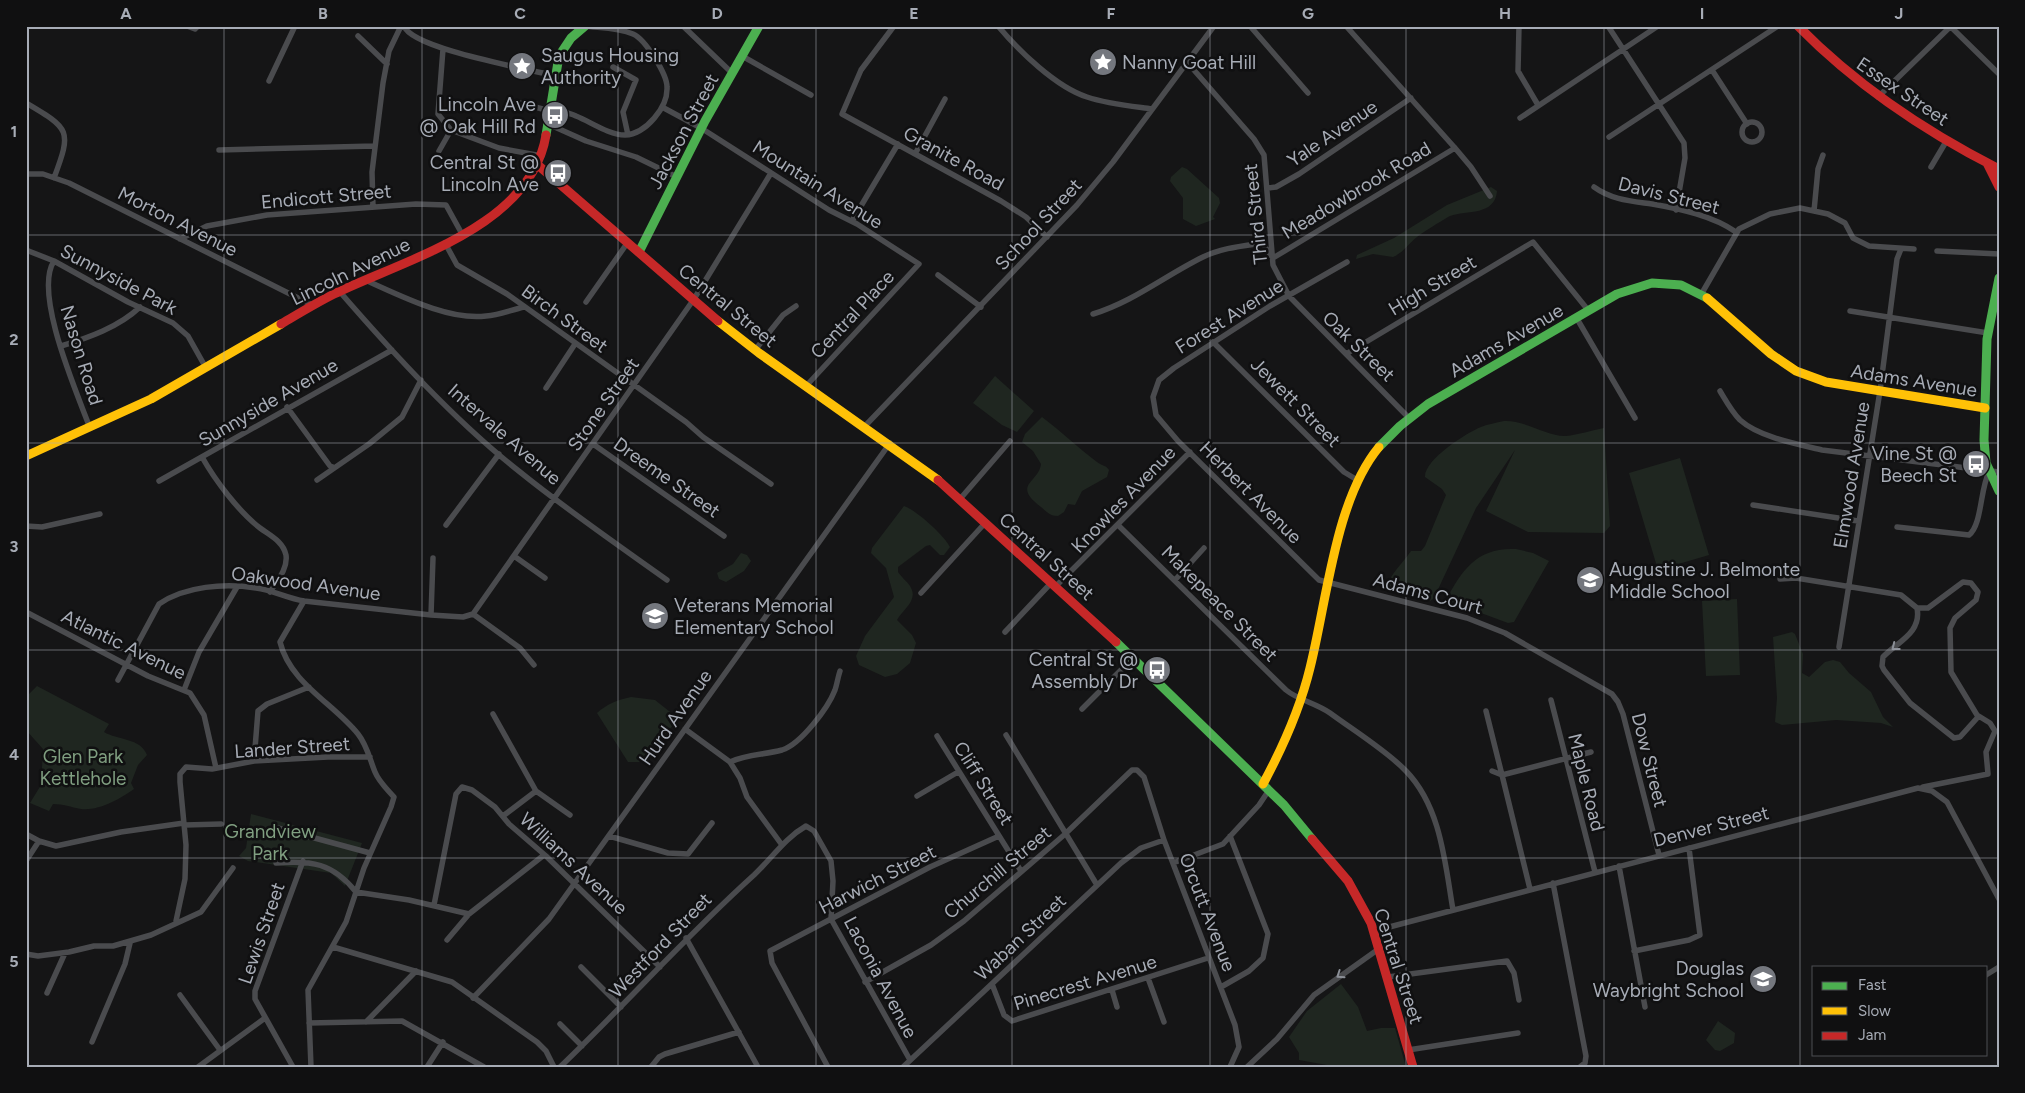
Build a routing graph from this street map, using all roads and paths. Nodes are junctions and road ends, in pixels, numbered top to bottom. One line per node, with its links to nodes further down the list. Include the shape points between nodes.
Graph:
1 (187, 26): 2 (street, via 195,29)
2 (198, 26)
3 (295, 26): 30 (street)
4 (403, 26): 20 (street, via 422,42); 24 (street, via 389,51)
5 (584, 26): 29 (main road, Lincoln Avenue, via 559,56); 40 (street, via 614,28 635,34 646,45 668,87)
6 (683, 26): 27 (street)
7 (760, 26): 22 (main road, Jackson Street)
8 (894, 26): 51 (street, Granite Road, via 861,70 842,114)
9 (998, 26): 41 (street, via 1018,50 1058,81 1086,97)
10 (1214, 26): 23 (street, School Street)
11 (1250, 26): 31 (street)
12 (1346, 26): 34 (street)
13 (1519, 26): 38 (street, via 1518,71)
14 (1608, 26): 21 (street)
15 (1658, 26): 21 (street)
16 (1778, 26): 26 (street)
17 (1798, 26): 33 (main road, Essex Street, via 1841,69)
18 (1951, 26): 28 (street); 33 (street)
19 (358, 36): 24 (street)
20 (444, 49): 29 (street); 47 (street, via 438,114)
21 (1622, 50): 38 (street); 39 (street)
22 (742, 56): 27 (main road, Jackson Street); 32 (street)
23 (1187, 62): 41 (street, School Street); 69 (street, Third Street, via 1254,139 1264,155)
24 (387, 64): 52 (street)
25 (613, 67): 48 (street, via 636,80 623,112)
26 (1712, 70): 39 (street); 45 (street)
27 (732, 74): 46 (main road, Jackson Street)
28 (1999, 74)
29 (555, 76): 42 (main road, Lincoln Avenue)
30 (269, 81)
31 (1308, 93)
32 (811, 95)
33 (1878, 97): 50 (main road, Essex Street)
34 (1411, 98): 53 (street); 69 (street, Yale Avenue, via 1300,174)
35 (945, 99): 56 (street)
36 (26, 103): 66 (street, via 53,120 64,133 66,144)
37 (520, 103): 42 (street)
38 (1538, 105): 43 (street)
39 (1660, 105): 49 (street); 72 (street, via 1685,147)
40 (662, 107): 46 (street, Mountain Avenue); 48 (street, via 648,123)
41 (1152, 109): 77 (street, School Street, via 1113,162)
42 (550, 110): 44 (main road, Lincoln Avenue); 48 (street, via 573,115 618,134)
43 (1520, 118)
44 (548, 124): 58 (main road, Lincoln Avenue); 65 (street, via 586,141 636,157)
45 (1747, 124)
46 (701, 128): 63 (street, Mountain Avenue); 65 (main road, Jackson Street)
47 (451, 130): 55 (street); 58 (street, via 499,148)
48 (628, 134)
49 (1609, 137)
50 (1947, 140): 59 (main road, Essex Street); 61 (street)
51 (898, 144): 56 (street, Granite Road); 74 (street)
52 (376, 146): 54 (street); 71 (street, via 372,172)
53 (1455, 148): 70 (street); 87 (street, Meadowbrook Road)
54 (219, 150)
55 (439, 151)
56 (915, 154): 77 (street, Granite Road, via 1001,201 1026,217)
57 (1823, 154): 73 (street, via 1818,168)
58 (542, 156): 60 (main road, Lincoln Avenue)
59 (1987, 163): 62 (main road, Essex Street); 68 (main road)
60 (538, 166): 76 (main road, Lincoln Avenue, via 518,193 496,214); 79 (main road, Central Street)
61 (1931, 167)
62 (1999, 169)
63 (772, 173): 74 (street, Mountain Avenue); 97 (street, Stone Street)
64 (26, 174): 66 (street, Morton Avenue)
65 (677, 177): 85 (main road, Jackson Street)
66 (54, 178): 78 (street, Morton Avenue)
67 (1594, 187): 72 (street, Davis Street, via 1619,200)
68 (1999, 187)
69 (1268, 188): 87 (street, Third Street)
70 (1490, 196)
71 (373, 207): 76 (street, Endicott Street, via 446,205); 78 (street, Endicott Street, via 267,215 207,226)
72 (1676, 210): 75 (street, Davis Street, via 1721,223)
73 (1814, 211): 75 (street, via 1800,208 1770,214); 81 (street, via 1845,223 1853,238 1868,246)
74 (852, 221): 90 (street, Mountain Avenue)
75 (1736, 232): 95 (street)
76 (462, 234): 80 (main road, Lincoln Avenue)
77 (1047, 237): 103 (street, School Street)
78 (180, 239): 99 (street, Morton Avenue)
79 (628, 242): 85 (main road, Central Street); 98 (street)
80 (445, 243): 93 (main road, Lincoln Avenue); 102 (street, Birch Street, via 457,265)
81 (1901, 248): 82 (street); 108 (street, Elmwood Avenue)
82 (1914, 249)
83 (26, 250): 88 (street, Sunnyside Park)
84 (1937, 251): 86 (street)
85 (639, 252): 97 (main road, Central Street)
86 (1999, 254)
87 (1273, 258): 96 (street, Third Street, via 1273,265); 106 (street, via 1262,243 1229,248 1204,256 1122,302)
88 (54, 261): 101 (street, Sunnyside Park); 112 (street, Nason Road, via 48,281 50,310)
89 (1348, 262): 96 (street, Forest Avenue)
90 (919, 264): 118 (street, Central Place)
91 (938, 275): 103 (street)
92 (1999, 278): 109 (main road)
93 (365, 280): 94 (main road, Lincoln Avenue); 102 (street, via 459,316 486,316)
94 (340, 292): 99 (main road, Lincoln Avenue); 113 (street, Intervale Avenue)
95 (1702, 293): 104 (main road, Adams Avenue, via 1674,285 1649,283 1624,290); 122 (main road, Adams Avenue, via 1772,357 1796,374)
96 (1289, 296): 110 (street, Forest Avenue); 115 (street, Oak Street)
97 (694, 300): 114 (main road, Central Street); 119 (street, Stone Street)
98 (586, 302)
99 (314, 306): 116 (main road, Lincoln Avenue)
100 (796, 306): 114 (street, via 783,315)
101 (140, 307): 112 (street, via 108,328); 116 (street, Sunnyside Park, via 173,323 188,336)
102 (524, 307): 111 (street, Birch Street)
103 (981, 307): 128 (street, School Street)
104 (1588, 310): 107 (main road, Adams Avenue); 115 (street, High Street, via 1533,242)
105 (1850, 311): 108 (street)
106 (1093, 314)
107 (1576, 317): 126 (main road, Adams Avenue); 127 (street)
108 (1890, 319): 109 (street); 122 (street, Elmwood Avenue)
109 (1988, 334): 124 (main road)
110 (1214, 342): 125 (street, Forest Avenue, via 1159,380 1153,397); 142 (street, Jewett Street, via 1344,472)
111 (575, 344): 119 (street, Birch Street); 120 (street)
112 (61, 346): 129 (street, Nason Road)
113 (392, 350): 117 (street, Intervale Avenue); 123 (street, Sunnyside Avenue)
114 (755, 350): 118 (main road, Central Street)
115 (1346, 354): 126 (street, Oak Street)
116 (206, 368): 129 (main road, Lincoln Avenue)
117 (421, 380): 134 (street, Intervale Avenue); 138 (street, via 402,417)
118 (807, 385): 128 (main road, Central Street)
119 (634, 386): 132 (street, Stone Street); 143 (street, Birch Street)
120 (546, 388)
121 (1720, 391): 135 (street, via 1742,421 1770,436 1822,450)
122 (1880, 391): 124 (main road, Adams Avenue); 135 (street, Elmwood Avenue)
123 (286, 407): 137 (street, Sunnyside Avenue); 138 (street)
124 (1985, 408): 139 (main road, via 1985,455)
125 (1156, 415): 133 (street, Herbert Avenue)
126 (1409, 418): 142 (main road, Adams Avenue, via 1375,452)
127 (1635, 418)
128 (865, 426): 131 (main road, Central Street)
129 (90, 428): 136 (main road, Lincoln Avenue)
130 (1010, 441): 146 (street)
131 (890, 443): 146 (main road, Central Street); 190 (street, Hurd Avenue)
132 (593, 444): 145 (street, Stone Street); 155 (street, Dreeme Street)
133 (1190, 452): 153 (street, Knowles Avenue); 163 (street, Herbert Avenue, via 1318,580)
134 (499, 454): 145 (street, Intervale Avenue); 151 (street)
135 (1868, 455): 139 (street); 149 (street, Elmwood Avenue)
136 (26, 456)
137 (202, 456): 141 (street, Sunnyside Avenue); 167 (street, via 240,509 280,543 285,552 284,571)
138 (333, 467): 140 (street)
139 (1994, 472): 144 (main road); 154 (street, via 1981,495 1976,527 1969,536)
140 (317, 480)
141 (159, 481)
142 (1359, 481): 163 (main road, Adams Avenue, via 1344,522)
143 (771, 484)
144 (1999, 491)
145 (555, 499): 157 (street, Stone Street); 161 (street, Intervale Avenue)
146 (960, 499): 150 (main road, Central Street)
147 (1753, 505): 149 (street)
148 (100, 514): 152 (street, via 42,527)
149 (1858, 521): 165 (street, Elmwood Avenue)
150 (986, 522): 164 (main road, Central Street); 168 (street)
151 (446, 525)
152 (26, 526)
153 (1119, 526): 162 (street, Makepeace Street); 164 (street, Knowles Avenue)
154 (1897, 527)
155 (724, 536)
156 (1204, 548): 162 (street)
157 (514, 556): 159 (street); 172 (street, Stone Street)
158 (433, 558): 173 (street)
159 (544, 578)
160 (1780, 579): 165 (street, via 1796,578)
161 (667, 580)
162 (1175, 580): 184 (street, Makepeace Street, via 1286,690)
163 (1330, 583): 175 (street, Adams Court, via 1476,620); 184 (main road, Adams Avenue)
164 (1054, 584): 174 (street, Knowles Avenue); 177 (main road, Central Street)
165 (1848, 586): 170 (street, via 1901,595); 176 (street, Elmwood Avenue)
166 (237, 587): 167 (street, Oakwood Avenue); 178 (street, Oakwood Avenue, via 212,587 166,599 159,604); 183 (street, via 199,652)
167 (270, 592): 169 (street, Oakwood Avenue)
168 (921, 593)
169 (304, 600): 173 (street, Oakwood Avenue); 182 (street, via 280,642 282,650)
170 (1917, 608): 189 (street, one-way to 189, via 1919,618 1911,633 1883,658 1884,670 1910,703 1954,738 1964,734); 189 (street, via 1928,608 1963,582 1971,583 1978,592 1976,600 1955,618 1950,628 1952,677)
171 (26, 612): 178 (street, Atlantic Avenue)
172 (473, 614): 173 (street, via 463,617); 179 (street, via 520,648)
173 (431, 615)
174 (1005, 632)
175 (1516, 639): 224 (street, Dow Street, via 1601,687 1618,702)
176 (1839, 647)
177 (1133, 658): 186 (street); 203 (main road, Central Street)
178 (127, 665): 181 (street, Oakwood Avenue); 183 (street, Atlantic Avenue)
179 (534, 665)
180 (840, 671): 197 (street, via 835,690 810,729 795,745)
181 (118, 680)
182 (308, 687): 194 (street, via 359,734); 196 (street, via 258,711)
183 (184, 690): 198 (street, Atlantic Avenue, via 190,693 204,715)
184 (1301, 698): 203 (main road, Adams Avenue); 240 (street, Makepeace Street, via 1331,714 1405,770 1414,782 1436,824)
185 (1551, 700): 195 (street, Maple Road)
186 (1082, 709)
187 (1486, 711): 202 (street)
188 (493, 714): 205 (street)
189 (1978, 717): 204 (street, via 1990,723 1995,731 1986,752 1988,774)
190 (685, 729): 197 (street); 215 (street, Hurd Avenue)
191 (1006, 735): 214 (street)
192 (937, 736): 201 (street, Cliff Street)
193 (1591, 752): 195 (street)
194 (370, 757): 196 (street, Lander Street); 222 (street, via 380,781 394,796)
195 (1566, 759): 202 (street); 232 (street, Maple Road)
196 (254, 762): 198 (street, Lander Street)
197 (730, 762): 220 (street, via 747,797)
198 (216, 768): 210 (street, Lander Street, via 186,767 180,774)
199 (1137, 770): 214 (street, Churchill Street, via 1132,770); 218 (street, Orcutt Avenue, via 1144,777)
200 (1492, 771): 202 (street)
201 (958, 772): 206 (street); 216 (street, Cliff Street)
202 (1502, 775): 236 (street)
203 (1266, 787): 217 (street, via 1260,805); 244 (main road, Central Street, via 1348,881)
204 (1913, 789): 221 (street, Denver Street); 238 (street, Denver Street, via 1932,791 1947,802)
205 (536, 791): 207 (street); 208 (street)
206 (917, 796)
207 (570, 815)
208 (503, 816): 223 (street, Williams Avenue); 239 (street, Williams Avenue, via 472,790 463,788 456,794)
209 (712, 823): 215 (street, via 688,854 668,853)
210 (185, 824): 211 (street); 219 (street, via 121,832 56,846); 243 (street, via 185,879)
211 (221, 824)
212 (274, 827): 222 (street)
213 (26, 834): 219 (street)
214 (1064, 834): 231 (street, Churchill Street); 235 (street)
215 (609, 836): 234 (street, Hurd Avenue)
216 (999, 836): 231 (street, Cliff Street); 242 (street, Harwich Street)
217 (1230, 836): 228 (street, via 1217,847); 263 (street, via 1268,934 1263,958 1249,971)
218 (1164, 840): 228 (street, Orcutt Avenue); 235 (street, Waban Street, via 1141,848)
219 (39, 842): 225 (street)
220 (782, 845): 242 (street, Laconia Avenue, via 806,826 814,831 831,861); 245 (street, Westford Street)
221 (1689, 848): 224 (street, Denver Street); 250 (street, via 1700,935)
222 (370, 853): 237 (street)
223 (544, 854): 234 (street, Williams Avenue); 241 (street)
224 (1659, 856): 229 (street, Denver Street)
225 (26, 861)
226 (303, 861): 227 (street); 237 (street, via 320,864 342,877); 272 (street, Lewis Street, via 255,991 255,999)
227 (276, 863)
228 (1173, 863): 253 (street, Orcutt Avenue)
229 (1619, 866): 232 (street, Denver Street); 250 (street)
230 (233, 868): 243 (street, via 201,912)
231 (1021, 871): 261 (street, Churchill Street, via 944,936)
232 (1594, 872): 233 (street, Denver Street)
233 (1553, 883): 236 (street, Denver Street); 285 (street, via 1586,1056)
234 (575, 884): 255 (street, Williams Avenue); 267 (street, Hurd Avenue, via 549,919)
235 (1097, 886): 262 (street, Waban Street)
236 (1530, 889): 240 (street, Denver Street)
237 (356, 892): 239 (street); 248 (street)
238 (1999, 899)
239 (434, 905): 241 (street)
240 (1453, 910): 244 (street, Denver Street)
241 (469, 914): 246 (street)
242 (831, 919): 261 (street, Laconia Avenue); 295 (street, Harwich Street, via 770,951 772,964)
243 (176, 922): 247 (street)
244 (1374, 931): 249 (main road, Central Street)
245 (686, 938): 255 (street, Westford Street); 277 (street)
246 (447, 940)
247 (130, 943): 251 (street, via 94,946); 279 (street, via 125,964)
248 (334, 947): 257 (street); 275 (street, via 308,990)
249 (1380, 948): 259 (main road, Central Street); 298 (street, one-way to 298, via 1314,995)
250 (1634, 951): 271 (street)
251 (65, 953): 252 (street); 265 (street)
252 (26, 954)
253 (1208, 958): 260 (street, Pinecrest Avenue); 263 (street, Orcutt Avenue)
254 (581, 967): 269 (street)
255 (660, 967): 269 (street, Westford Street)
256 (1999, 967): 258 (street)
257 (416, 971): 267 (street, via 452,982); 273 (street)
258 (1988, 974)
259 (1388, 977): 268 (street, via 1507,961 1514,973); 283 (main road, Central Street)
260 (1148, 978): 264 (street, Pinecrest Avenue); 274 (street)
261 (865, 982): 284 (street, Laconia Avenue)
262 (992, 984): 264 (street, Pinecrest Avenue, via 1004,1015 1012,1021); 284 (street, Waban Street)
263 (1221, 986): 297 (street, Orcutt Avenue, via 1240,1041)
264 (1112, 990): 270 (street)
265 (47, 993)
266 (180, 996): 282 (street)
267 (473, 998): 291 (street, via 537,1042)
268 (1519, 1000)
269 (621, 1006): 281 (street, Westford Street)
270 (1117, 1007)
271 (1645, 1007)
272 (265, 1018): 282 (street); 287 (street, Lewis Street)
273 (366, 1022): 275 (street); 280 (street, via 402,1021)
274 (1164, 1022)
275 (309, 1023): 288 (street)
276 (560, 1024): 281 (street)
277 (739, 1032): 293 (street, via 659,1057); 294 (street)
278 (1518, 1033): 283 (street)
279 (92, 1042)
280 (443, 1042): 289 (street); 290 (street)
281 (582, 1046): 292 (street, Westford Street)
282 (220, 1050): 286 (street)
283 (1408, 1050): 299 (main road, Central Street)
284 (910, 1060): 296 (street, Waban Street)
285 (1582, 1066)
286 (198, 1067)
287 (293, 1067)
288 (311, 1067)
289 (427, 1067)
290 (484, 1067)
291 (554, 1067)
292 (560, 1067)
293 (651, 1067)
294 (758, 1067)
295 (828, 1067)
296 (903, 1067)
297 (1230, 1067)
298 (1248, 1067)
299 (1413, 1067)

